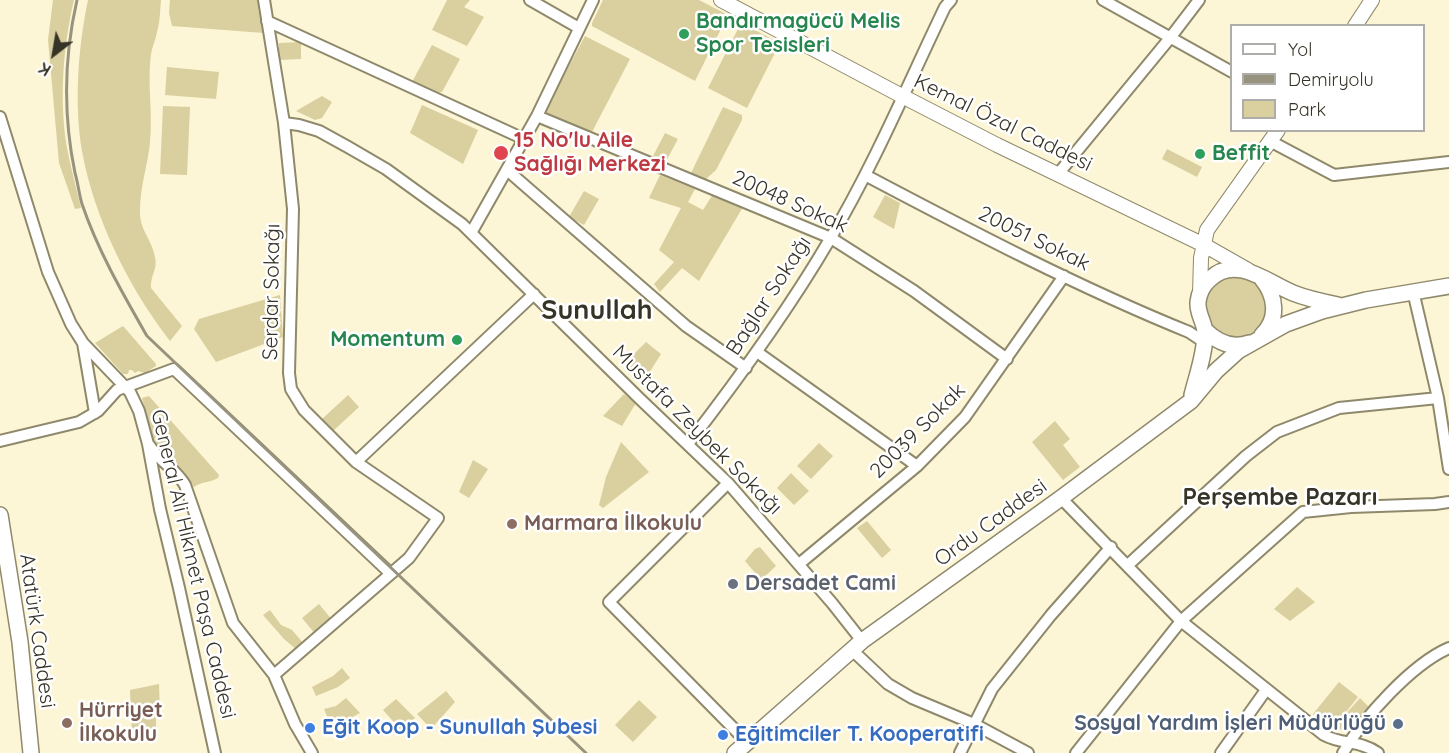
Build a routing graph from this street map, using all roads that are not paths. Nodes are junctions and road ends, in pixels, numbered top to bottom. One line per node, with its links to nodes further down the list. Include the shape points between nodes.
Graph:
1 (264, 0): 9 (street, Serdar Sokağı)
2 (530, 0): 11 (street)
3 (593, 0): 11 (street)
4 (721, 0): 14 (main road, Kemal Özal Caddesi)
5 (1103, 0): 12 (street)
6 (1199, 0): 12 (street)
7 (1372, 0): 10 (main road)
8 (944, 2): 14 (street, Bağlar Sokağı)
9 (267, 21): 17 (street, Serdar Sokağı); 19 (street)
10 (1356, 24)
11 (579, 28): 15 (street)
12 (1170, 38): 13 (street); 22 (street)
13 (1230, 71)
14 (902, 96): 22 (main road, Kemal Özal Caddesi); 23 (street, Bağlar Sokağı)
15 (537, 116): 19 (street); 26 (street, 20048 Sokak)
16 (0, 117): 38 (street, via 48,272)
17 (284, 123): 24 (street, Mustafa Zeybek Sokağı, via 319,131 386,169); 49 (street, Serdar Sokağı, via 293,209 289,381 304,410)
18 (1274, 136): 20 (street, via 1334,175); 27 (main road, via 1207,230)
19 (524, 139): 21 (street)
20 (1449, 162)
21 (507, 170): 24 (street); 41 (street, via 686,326)
22 (1058, 174): 25 (main road, Kemal Özal Caddesi)
23 (865, 175): 26 (street, Bağlar Sokağı); 30 (street, 20051 Sokak)
24 (471, 233): 33 (street, Mustafa Zeybek Sokağı)
25 (1184, 235): 27 (main road, Kemal Özal Caddesi); 28 (main road)
26 (831, 238): 39 (street, Bağlar Sokağı); 40 (street, 20048 Sokak, via 914,291)
27 (1204, 245): 28 (main road); 29 (main road, Kemal Özal Caddesi)
28 (1200, 271): 34 (main road)
29 (1257, 275): 34 (main road, via 1239,268 1226,270 1208,281); 35 (main road, via 1298,295); 37 (main road, via 1269,288 1274,310 1266,331)
30 (1064, 276): 36 (street, 20051 Sokak); 40 (street, 20039 Sokak)
31 (1449, 286): 32 (main road)
32 (1413, 291): 35 (main road); 43 (street)
33 (534, 294): 48 (street, Mustafa Zeybek Sokağı); 49 (street)
34 (1200, 294): 36 (main road)
35 (1341, 306): 37 (main road, via 1304,317)
36 (1200, 332): 37 (main road, via 1233,345); 44 (main road, via 1203,353)
37 (1256, 340): 44 (main road, Ordu Caddesi, via 1229,357)
38 (83, 343): 42 (street, General Ali Hikmet Paşa Caddesi); 45 (street)
39 (757, 352): 41 (street, Bağlar Sokağı); 50 (street)
40 (1007, 359): 50 (street, 20039 Sokak, via 965,417)
41 (746, 368): 48 (street, Bağlar Sokağı)
42 (126, 387): 45 (street, via 114,392); 47 (street, General Ali Hikmet Paşa Caddesi, via 139,411); 59 (street, via 174,369)
43 (1438, 398): 51 (street); 58 (street, via 1340,408 1277,432)
44 (1191, 401): 53 (main road, Ordu Caddesi)
45 (95, 413): 46 (street, via 75,423)
46 (0, 441)
47 (148, 444): 63 (street, via 185,485 233,622); 69 (street, General Ali Hikmet Paşa Caddesi)
48 (688, 444): 52 (street, Mustafa Zeybek Sokağı)
49 (356, 462): 59 (street, Serdar Sokağı, via 438,518 417,549)
50 (916, 466): 57 (street, 20039 Sokak)
51 (1449, 469)
52 (728, 483): 57 (street, Mustafa Zeybek Sokağı); 66 (street, via 609,602)
53 (1061, 498): 56 (street); 61 (main road, Ordu Caddesi)
54 (1449, 502): 60 (street, via 1303,512)
55 (0, 515): 68 (main road, Atatürk Caddesi, via 20,642)
56 (1111, 547): 58 (street); 65 (street, via 992,689)
57 (799, 564): 61 (street, Mustafa Zeybek Sokağı)
58 (1128, 565): 60 (street)
59 (390, 573): 63 (street)
60 (1181, 621): 64 (street); 74 (street)
61 (857, 646): 65 (street, Mustafa Zeybek Sokağı, via 888,684); 66 (main road, Ordu Caddesi)
62 (1449, 648): 67 (street, via 1435,654 1380,702)
63 (274, 675): 70 (street)
64 (1266, 690): 67 (street, via 1324,735); 75 (street)
65 (974, 724): 72 (street); 73 (street, Mustafa Zeybek Sokağı)
66 (747, 742): 71 (main road, Ordu Caddesi)
67 (1349, 742): 76 (street); 77 (street)
68 (31, 753)
69 (215, 753)
70 (312, 753)
71 (735, 753)
72 (960, 753)
73 (1028, 753)
74 (1076, 753)
75 (1221, 753)
76 (1343, 753)
77 (1378, 753)

